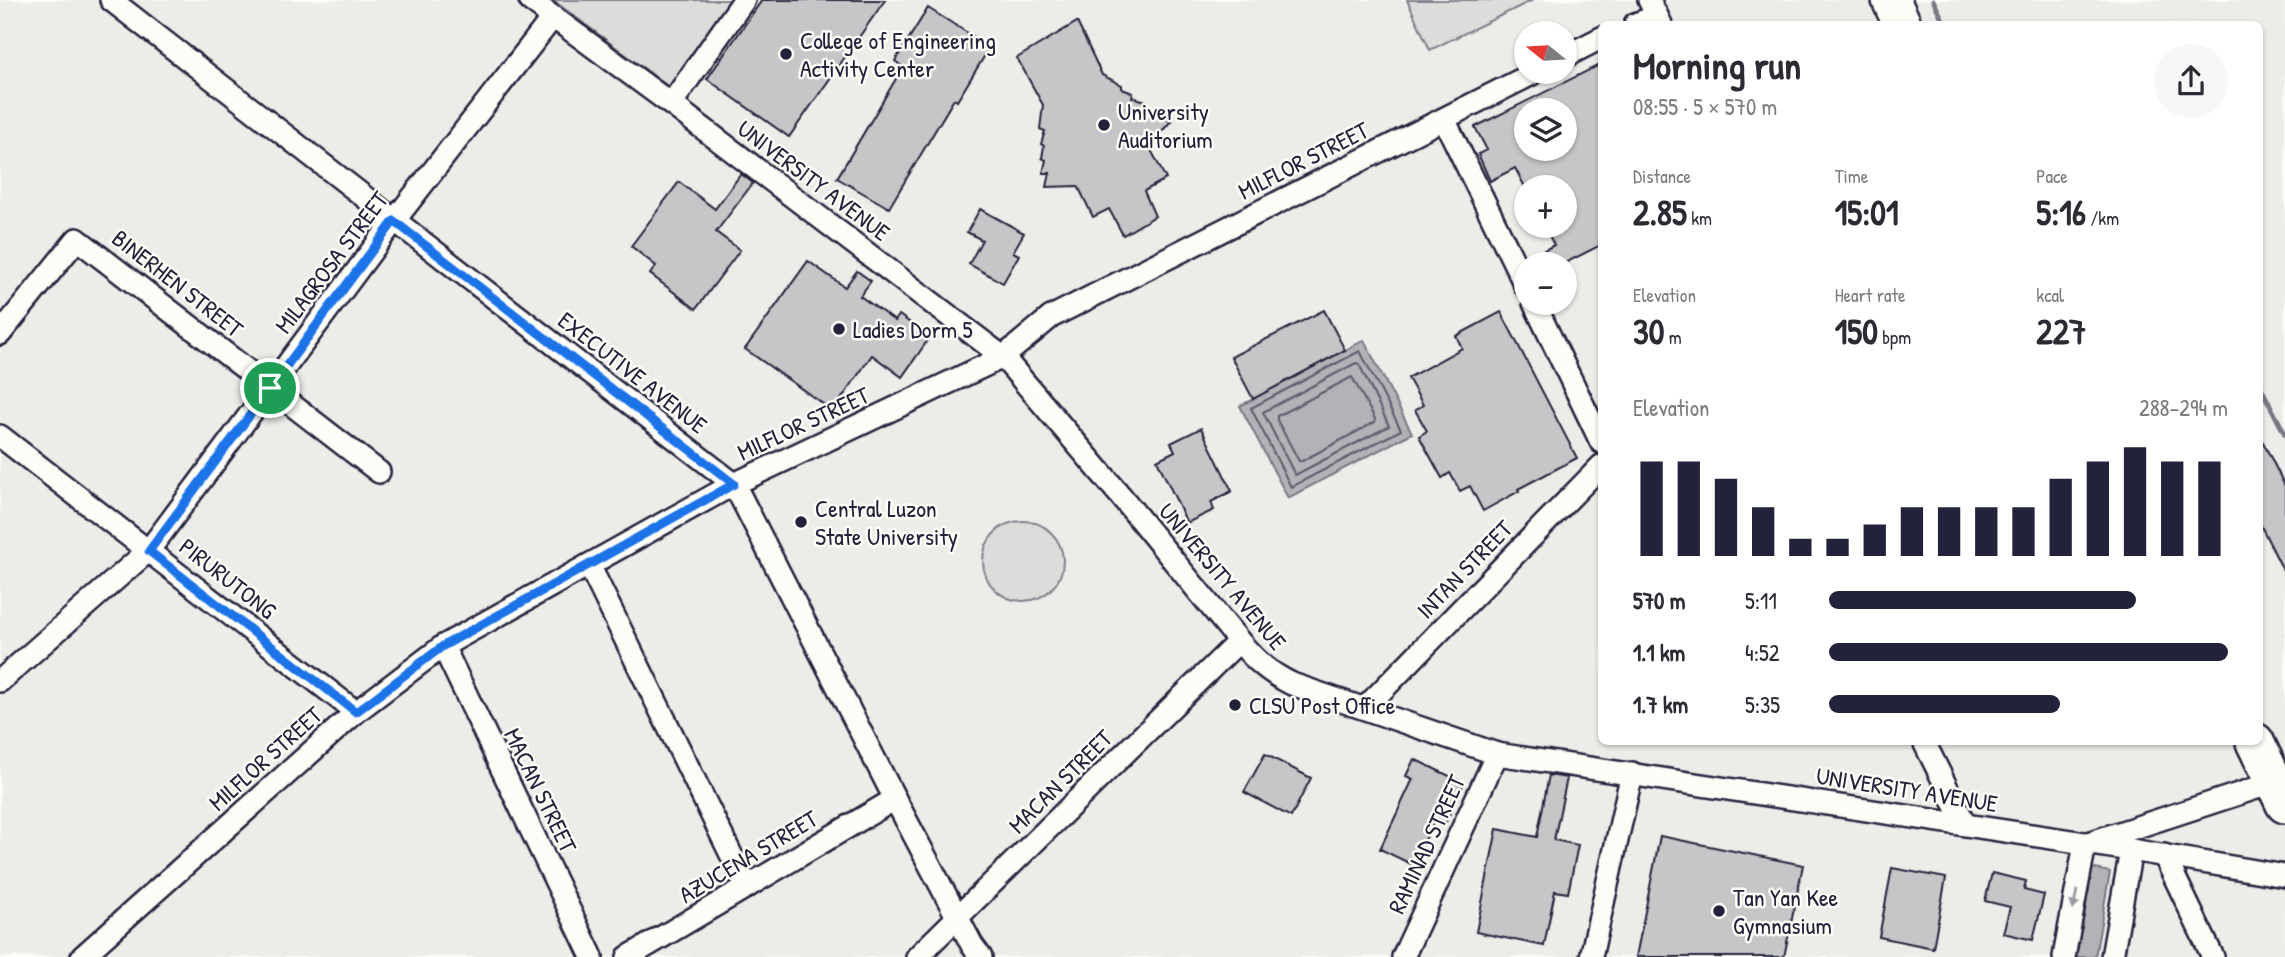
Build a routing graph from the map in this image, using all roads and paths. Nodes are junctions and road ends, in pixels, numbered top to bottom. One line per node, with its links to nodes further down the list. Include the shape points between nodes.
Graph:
1 (111, 0): 14 (street, EXECUTIVE AVENUE)
2 (530, 0): 6 (street, UNIVERSITY AVENUE)
3 (744, 0): 12 (street)
4 (1891, 0): 8 (highway)
5 (1656, 13): 7 (street)
6 (553, 17): 12 (street, UNIVERSITY AVENUE); 14 (street, MILAGROSA STREET)
7 (1640, 21)
8 (1901, 21)
9 (1598, 40): 10 (street)
10 (1577, 50)
11 (1514, 83): 13 (street, MILFLOR STREET)
12 (671, 104): 18 (street, UNIVERSITY AVENUE)
13 (1444, 119): 15 (street); 18 (street, MILFLOR STREET, via 1051,317)
14 (394, 221): 19 (street, MILAGROSA STREET); 24 (street, EXECUTIVE AVENUE)
15 (1514, 262)
16 (1540, 315): 21 (street)
17 (0, 334): 19 (street, BINERHEN STREET, via 77,239)
18 (1003, 357): 24 (street, MILFLOR STREET); 27 (street, UNIVERSITY AVENUE)
19 (270, 388): 23 (street, BINERHEN STREET); 25 (street, MILAGROSA STREET)
20 (0, 436): 25 (street, PIRURUTONG)
21 (1598, 436)
22 (1598, 470): 30 (street, INTAN STREET)
23 (379, 472)
24 (734, 484): 26 (street, MILFLOR STREET); 37 (street, EXECUTIVE AVENUE)
25 (149, 551): 29 (street, MILAGROSA STREET); 31 (street, PIRURUTONG)
26 (589, 565): 28 (street, MILFLOR STREET); 43 (street)
27 (1239, 641): 30 (street, UNIVERSITY AVENUE, via 1276,676); 44 (street, MACAN STREET)
28 (443, 646): 31 (street, MILFLOR STREET); 46 (street, MACAN STREET)
29 (0, 681)
30 (1365, 708): 34 (street, UNIVERSITY AVENUE)
31 (356, 712): 45 (street, MILFLOR STREET)
32 (1926, 745): 38 (street)
33 (2256, 745): 36 (highway)
34 (1497, 754): 35 (street, UNIVERSITY AVENUE); 50 (street, RAMINAD STREET)
35 (1632, 773): 38 (street, UNIVERSITY AVENUE); 51 (street)
36 (2280, 793): 39 (street)
37 (895, 799): 43 (street, AZUCENA STREET); 44 (street, EXECUTIVE AVENUE)
38 (1965, 824): 39 (street, UNIVERSITY AVENUE)
39 (2085, 844): 40 (street, UNIVERSITY AVENUE); 52 (street, one-way to 52)
40 (2131, 850): 41 (street, UNIVERSITY AVENUE); 53 (street)
41 (2164, 855): 42 (street, UNIVERSITY AVENUE); 54 (street)
42 (2285, 876)
43 (747, 887): 47 (street, AZUCENA STREET)
44 (958, 918): 48 (street, MACAN STREET); 49 (street, EXECUTIVE AVENUE)
45 (82, 957)
46 (592, 957)
47 (628, 957)
48 (917, 957)
49 (981, 957)
50 (1403, 957)
51 (1591, 957)
52 (2064, 957)
53 (2112, 957)
54 (2213, 957)

